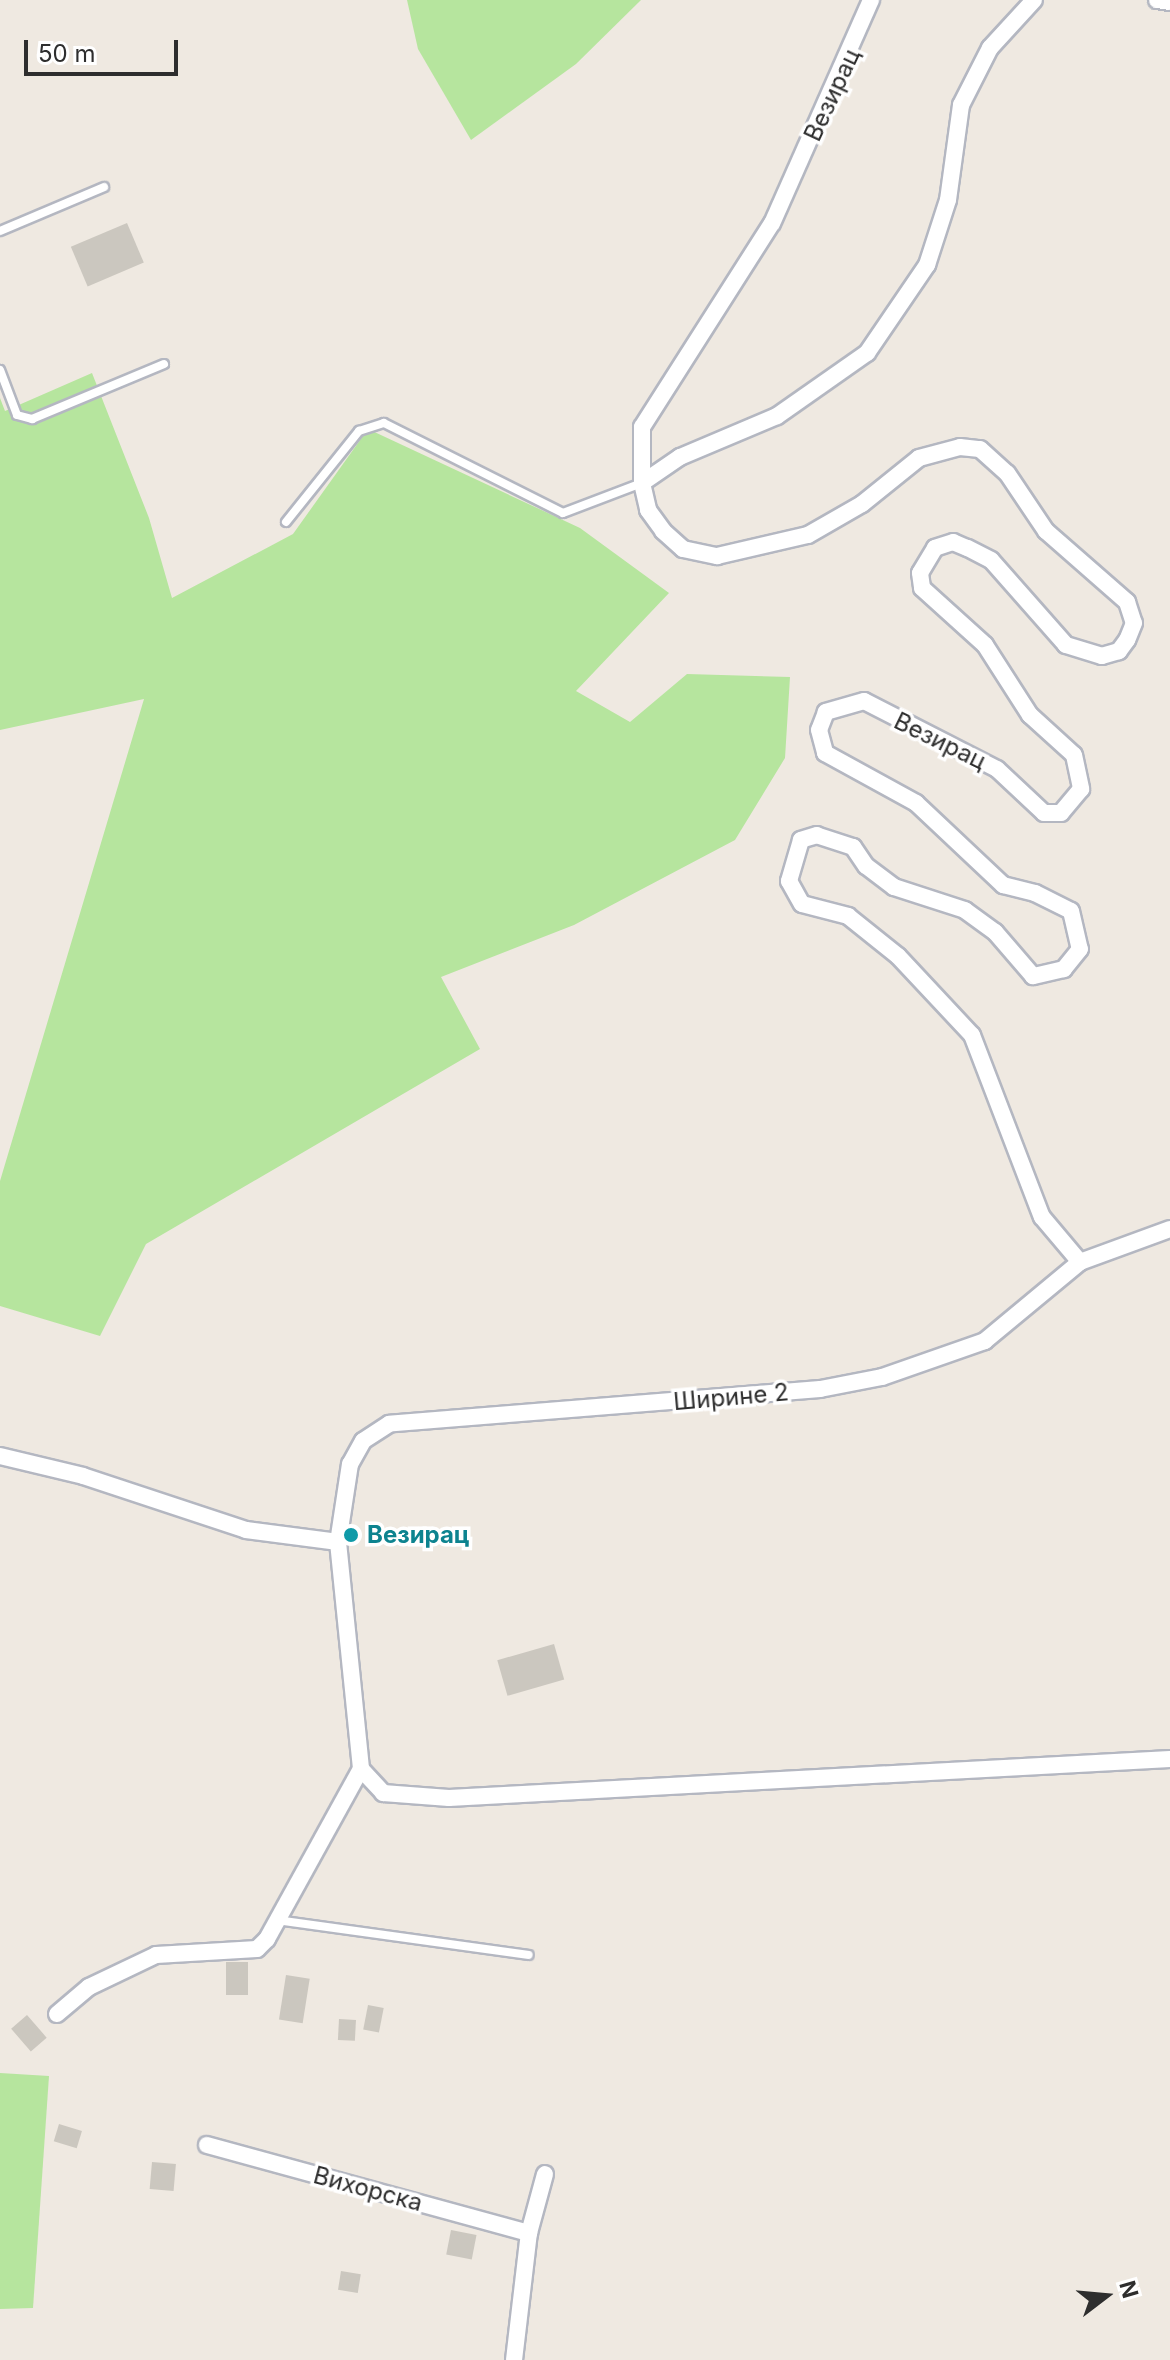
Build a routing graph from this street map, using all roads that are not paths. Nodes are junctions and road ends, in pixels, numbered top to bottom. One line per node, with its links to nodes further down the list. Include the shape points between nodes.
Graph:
1 (871, 0): 9 (street, Везирац, via 772,223 642,427)
2 (1034, 0): 9 (street, via 990,48 961,105 948,200 927,265 867,353 777,416 680,457)
3 (1157, 0): 4 (street)
4 (1170, 2)
5 (104, 187): 6 (lane)
6 (0, 231)
7 (164, 364): 8 (lane, via 32,419 17,415)
8 (0, 370)
9 (642, 483): 10 (lane, via 563,513 384,423 359,431); 12 (street, Везирац, via 648,510 663,531 683,549 717,556 808,535 862,504 919,458 960,447 980,449 1007,473 1046,531 1127,602 1134,623 1127,640 1119,651 1102,656 1066,645 991,560 967,548 953,542 935,548 920,573 922,588 985,645 1030,715 1074,755 1081,789 1061,813 1044,813 997,769 864,701 826,712 819,730 825,753 916,803 1003,885 1071,911 1080,949 1064,969 1033,976 995,932 965,910 894,887 866,866 853,847 817,835 801,840 789,881 802,904 848,916 898,956 972,1035 1042,1217)
10 (286, 522)
11 (1170, 1229): 12 (street, Ширине 2)
12 (1080, 1262): 14 (street, Ширине 2, via 985,1341 882,1377 820,1389 389,1424 363,1441 350,1464)
13 (0, 1456): 14 (street, via 83,1476 246,1530)
14 (338, 1542): 16 (street, Ширине 2)
15 (1170, 1759): 16 (street, via 449,1798 383,1793)
16 (361, 1769): 17 (street)
17 (277, 1920): 18 (lane); 19 (street, via 257,1949 156,1955 89,1987)
18 (529, 1955)
19 (57, 2014)
20 (207, 2145): 22 (street, Вихорска)
21 (545, 2174): 22 (street)
22 (529, 2233): 23 (street)
23 (514, 2360)

